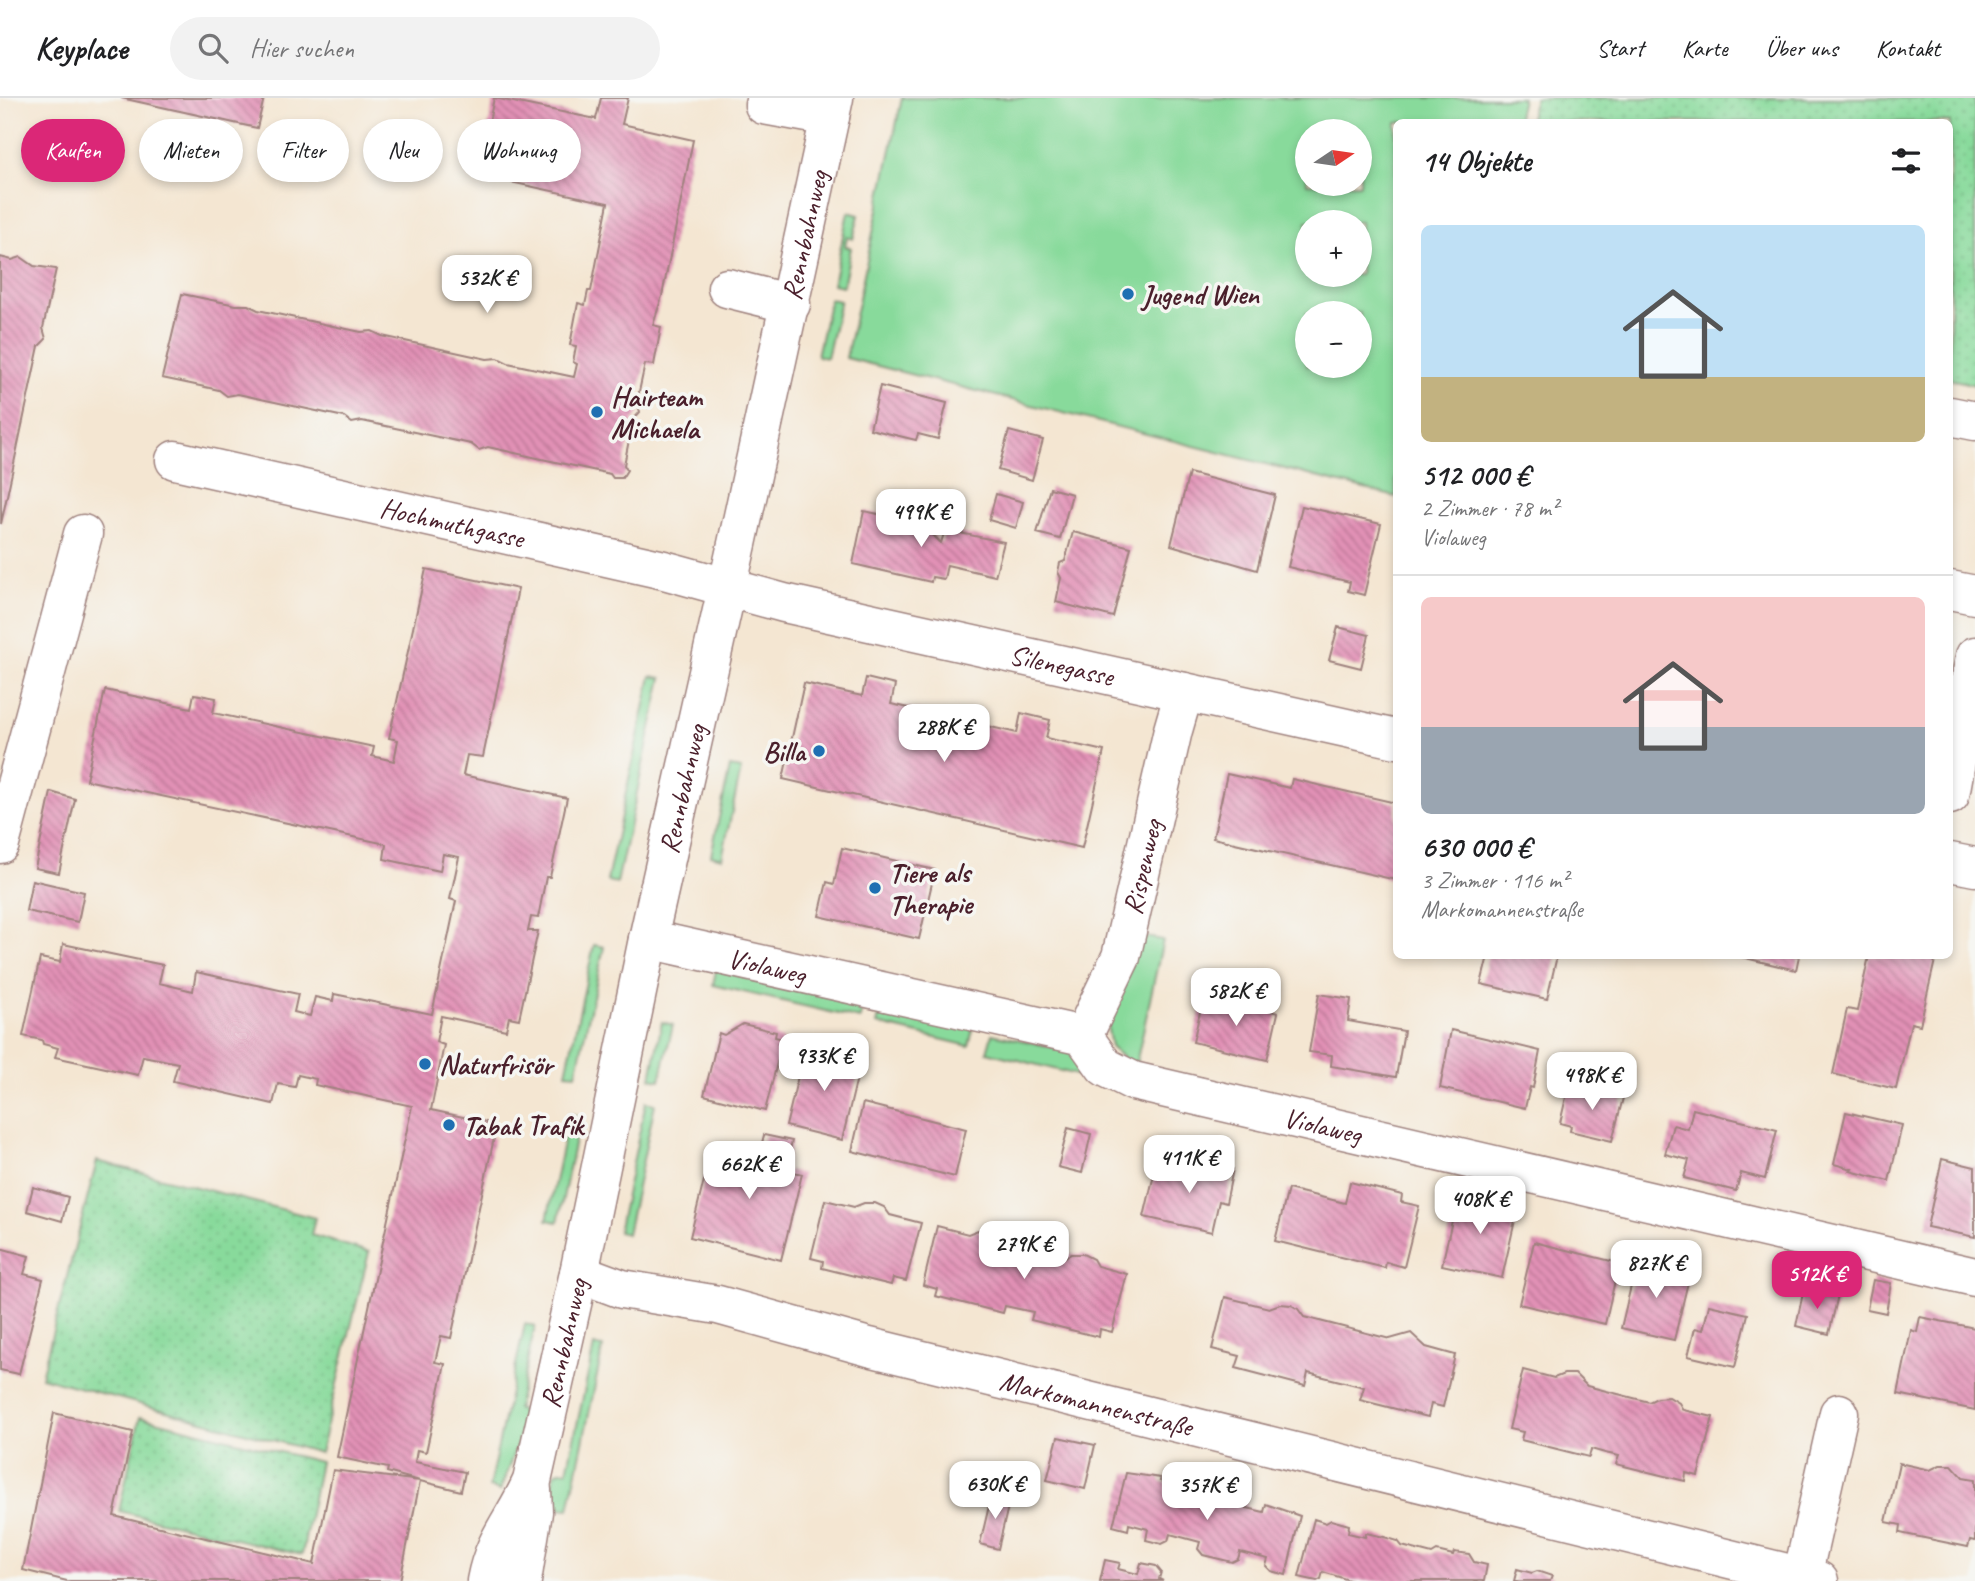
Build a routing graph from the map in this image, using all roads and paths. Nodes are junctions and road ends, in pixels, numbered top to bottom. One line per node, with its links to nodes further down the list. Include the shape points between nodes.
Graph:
1 (764, 105): 2 (street)
2 (832, 108): 4 (street, Rennbahnweg)
3 (727, 288): 4 (street)
4 (791, 304): 9 (street, Rennbahnweg)
5 (1953, 417): 6 (street)
6 (1975, 421)
7 (175, 460): 9 (street, Hochmuthgasse)
8 (83, 534): 16 (street)
9 (728, 586): 13 (street, Silenegasse); 19 (street, Rennbahnweg)
10 (1953, 591): 11 (street)
11 (1975, 595)
12 (1975, 656): 15 (street)
13 (1184, 692): 14 (street, Silenegasse); 20 (street, Rispenweg, via 1121,957)
14 (1393, 738)
15 (1953, 778)
16 (0, 844)
17 (1953, 863): 18 (street)
18 (1975, 867)
19 (648, 939): 20 (street, Violaweg); 21 (street, Rennbahnweg)
20 (1083, 1036): 22 (street, Violaweg, via 1105,1067 1133,1082)
21 (579, 1273): 24 (street, Rennbahnweg); 25 (street, Markomannenstraße, via 622,1289 718,1306)
22 (1975, 1277)
23 (1839, 1413): 25 (street)
24 (532, 1481): 26 (street, Rennbahnweg, via 490,1557); 27 (street, Rennbahnweg, via 533,1512)
25 (1810, 1579)
26 (486, 1581)
27 (522, 1581)

